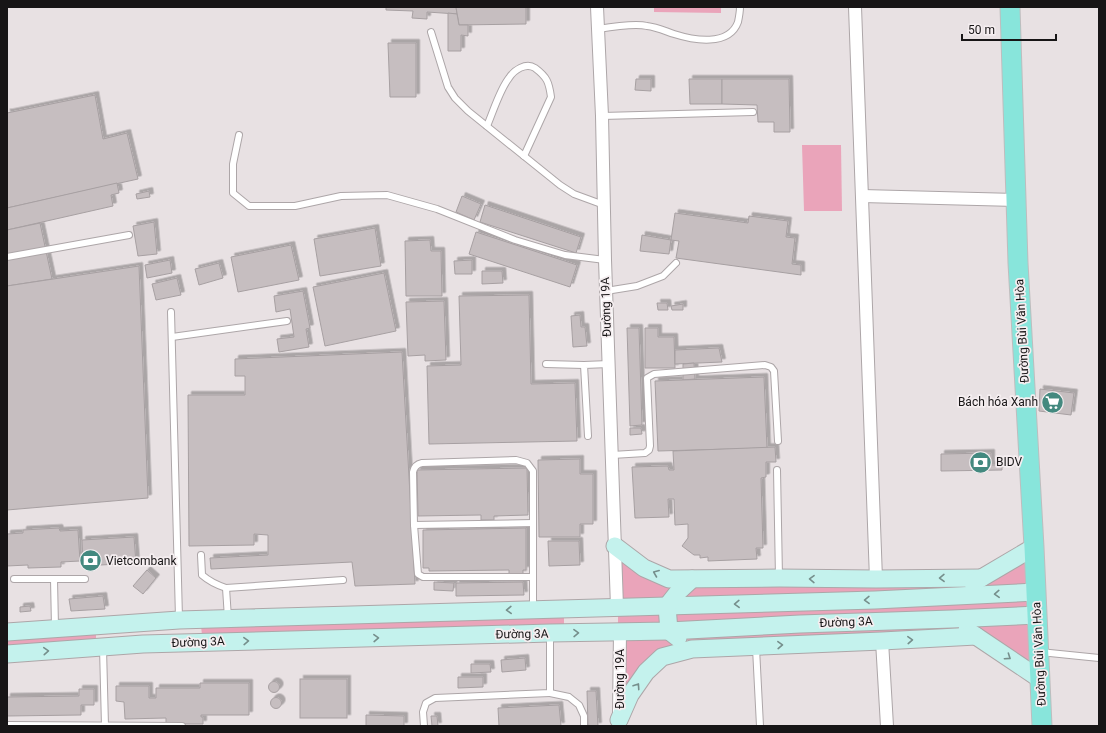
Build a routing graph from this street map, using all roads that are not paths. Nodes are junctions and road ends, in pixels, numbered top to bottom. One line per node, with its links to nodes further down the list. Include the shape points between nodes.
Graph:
1 (597, 7): 5 (street, Đường 19A)
2 (740, 7): 5 (lane, via 737,23 728,35 720,38 701,40 639,25)
3 (855, 7): 12 (street)
4 (1010, 7): 13 (main road, Đường Bùi Văn Hòa)
5 (598, 29): 8 (street, Đường 19A)
6 (431, 32): 9 (lane, via 448,87 454,98)
7 (753, 112): 8 (lane)
8 (602, 116): 14 (street, Đường 19A)
9 (487, 126): 11 (lane); 11 (lane, via 505,84 513,72 523,66 532,66 544,75 551,97)
10 (239, 135): 17 (lane, via 233,164 233,192 249,206 295,206 341,196 387,195 437,209 515,240 565,255)
11 (524, 156): 14 (lane, via 574,194)
12 (862, 196): 13 (street); 42 (street)
13 (1016, 200): 33 (main road, Đường Bùi Văn Hòa)
14 (604, 206): 17 (street, Đường 19A)
15 (129, 235): 16 (lane)
16 (7, 257)
17 (605, 260): 19 (street, Đường 19A)
18 (676, 263): 19 (lane, via 663,276 637,286)
19 (606, 291): 24 (street, Đường 19A)
20 (171, 312): 22 (lane)
21 (287, 321): 22 (lane)
22 (172, 337): 53 (lane)
23 (546, 364): 25 (lane)
24 (608, 364): 25 (lane); 28 (street, Đường 19A)
25 (584, 365): 26 (lane)
26 (588, 436)
27 (778, 441): 28 (lane, via 774,371 771,368 765,365 654,374 647,378 649,450 645,453)
28 (612, 455): 32 (street, Đường 19A)
29 (777, 470): 36 (lane)
30 (533, 523): 31 (lane); 31 (lane, via 533,471 527,463 516,460 418,464 413,472); 35 (lane)
31 (414, 525): 35 (lane, via 417,570 418,574 424,577)
32 (615, 546): 41 (street, one-way to 32, via 669,579 644,568); 48 (street, Đường 19A)
33 (1034, 546): 37 (street); 45 (main road, Đường Bùi Văn Hòa)
34 (201, 555): 44 (lane, via 202,575 216,585)
35 (533, 576): 49 (lane)
36 (779, 578): 41 (street); 42 (street, one-way to 36)
37 (981, 578): 42 (street, one-way to 42); 46 (street)
38 (14, 579): 39 (lane)
39 (54, 579): 40 (lane); 55 (lane)
40 (84, 579)
41 (692, 579): 47 (street)
42 (876, 579)
43 (343, 580): 44 (lane)
44 (226, 588): 51 (lane)
45 (1036, 592): 46 (street, Đường 3A, one-way to 46); 50 (main road, Đường Bùi Văn Hòa)
46 (950, 596): 47 (street, Đường 3A, one-way to 47)
47 (667, 606): 48 (street, Đường 3A); 56 (street)
48 (617, 607): 49 (street, Đường 3A); 58 (street)
49 (534, 610): 51 (street, Đường 3A, one-way to 51)
50 (1037, 615): 52 (street, Đường 3A); 66 (main road, Đường Bùi Văn Hòa)
51 (228, 618): 53 (street, Đường 3A)
52 (952, 619): 56 (street, Đường 3A); 60 (street)
53 (179, 620): 54 (street, Đường 3A)
54 (142, 622): 55 (street, Đường 3A); 62 (street)
55 (55, 628): 57 (street, Đường 3A)
56 (669, 631): 58 (street, Đường 3A); 65 (street)
57 (7, 632)
58 (620, 632): 59 (street, Đường 3A, one-way to 58); 71 (street, Đường 19A)
59 (550, 633): 62 (street, Đường 3A, one-way to 59); 70 (lane)
60 (976, 636): 61 (street, Đường 3A, one-way to 60); 69 (street, one-way to 69)
61 (882, 641): 64 (street, Đường 3A, one-way to 61); 78 (street)
62 (143, 644): 63 (street, Đường 3A)
63 (103, 646): 67 (street, Đường 3A, one-way to 63); 73 (lane)
64 (756, 646): 65 (street, Đường 3A); 77 (lane)
65 (692, 649): 71 (street, Đường 3A, one-way to 65, via 630,695 646,672 662,657)
66 (1039, 652): 68 (lane); 69 (main road, Đường Bùi Văn Hòa)
67 (7, 654)
68 (1099, 658)
69 (1040, 679): 79 (main road, Đường Bùi Văn Hòa)
70 (550, 693): 75 (lane, via 435,698 426,703 423,712); 76 (lane, via 569,697 579,705 584,716)
71 (620, 723)
72 (7, 725): 73 (lane)
73 (105, 725): 74 (lane)
74 (182, 726)
75 (424, 726)
76 (584, 726)
77 (760, 726)
78 (887, 726)
79 (1042, 726)

